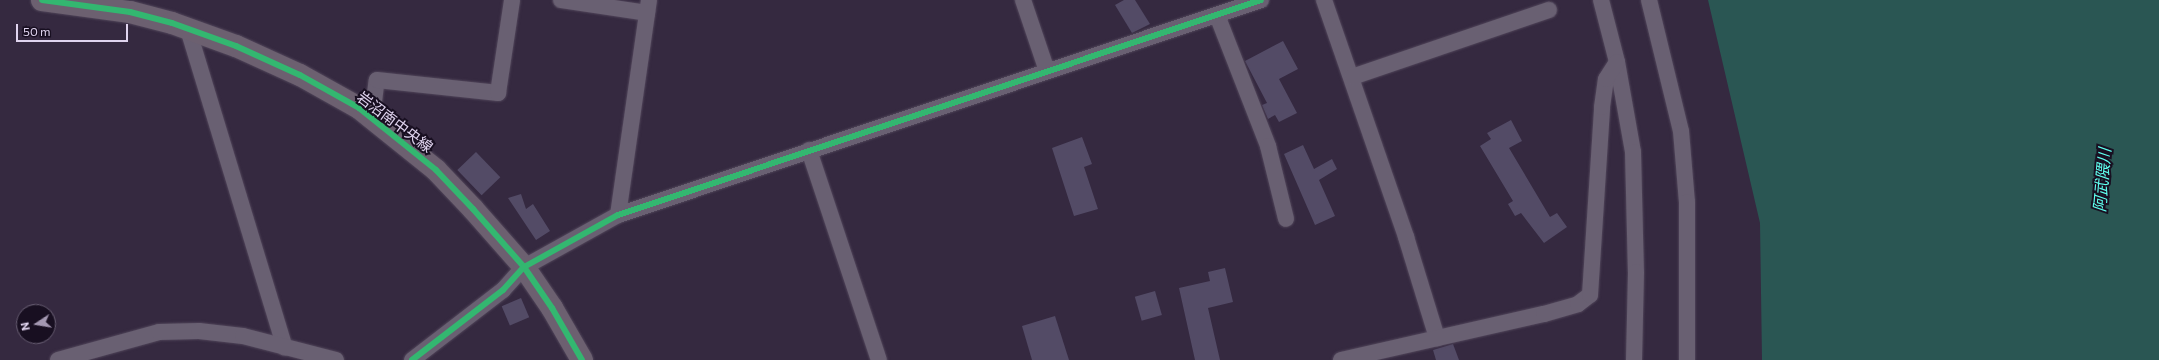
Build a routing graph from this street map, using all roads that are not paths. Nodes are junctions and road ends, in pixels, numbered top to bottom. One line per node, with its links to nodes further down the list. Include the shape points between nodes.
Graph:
1 (42, 0): 9 (street, 岩沼南中央線)
2 (512, 0): 17 (street, via 498,93 377,80)
3 (561, 0): 10 (street)
4 (1023, 0): 15 (street)
5 (1261, 0): 12 (street)
6 (1324, 0): 16 (street)
7 (1601, 0): 14 (street)
8 (1649, 0): 32 (street, via 1681,131 1687,202)
9 (131, 6): 13 (street, 岩沼南中央線)
10 (648, 6): 19 (street)
11 (1549, 10): 16 (street)
12 (1217, 15): 15 (street); 20 (street, via 1268,146)
13 (188, 29): 17 (street, 岩沼南中央線, via 300,75); 23 (street)
14 (1617, 62): 22 (street, via 1606,80 1602,107 1590,295 1578,304 1562,309); 31 (street, via 1633,152 1636,272)
15 (1047, 71): 18 (street)
16 (1352, 77): 22 (street)
17 (372, 118): 21 (street, 岩沼南中央線, via 436,170)
18 (809, 150): 19 (street); 29 (street)
19 (618, 215): 21 (street)
20 (1286, 219)
21 (524, 267): 27 (street, via 503,290); 28 (street, 岩沼南中央線, via 552,308)
22 (1437, 338): 24 (street)
23 (285, 348): 25 (street, via 244,336 206,332 159,332); 26 (street)
24 (1379, 356): 30 (street)
25 (58, 360)
26 (336, 360)
27 (412, 360)
28 (582, 360)
29 (879, 360)
30 (1341, 360)
31 (1634, 360)
32 (1687, 360)

